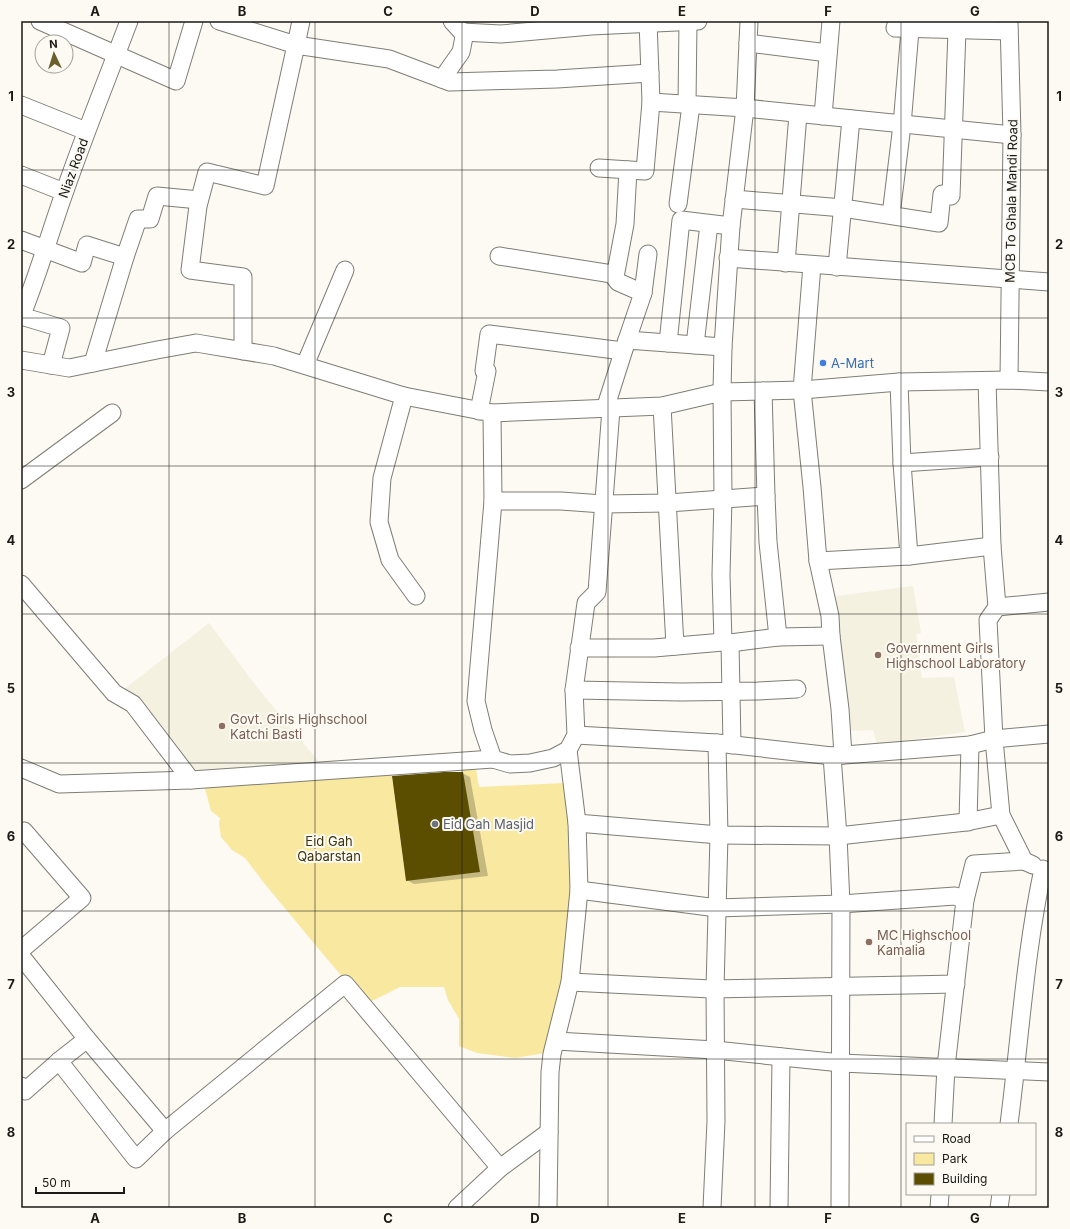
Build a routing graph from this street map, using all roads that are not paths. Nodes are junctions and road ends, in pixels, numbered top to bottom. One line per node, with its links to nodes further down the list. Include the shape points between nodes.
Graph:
1 (40, 21): 11 (street)
2 (129, 21): 20 (street, Niaz Road)
3 (194, 21): 20 (street, via 176,81)
4 (219, 21): 18 (street)
5 (301, 21): 18 (street)
6 (452, 21): 16 (street)
7 (693, 21): 10 (street); 25 (street)
8 (749, 21): 17 (street)
9 (831, 21): 19 (street)
10 (649, 22): 12 (street); 21 (street)
11 (58, 24): 20 (street)
12 (591, 24): 16 (street, via 501,34)
13 (903, 25): 15 (street); 30 (street)
14 (1009, 26): 15 (street); 33 (street, MCB To Ghala Mandi Road)
15 (957, 30): 31 (street)
16 (465, 32): 22 (street, via 461,52)
17 (748, 43): 19 (street); 26 (street)
18 (296, 44): 22 (street, via 389,60); 39 (street, via 265,186 207,172)
19 (828, 53): 28 (street)
20 (116, 54): 32 (street, Niaz Road)
21 (650, 73): 22 (street, via 491,82); 23 (street)
22 (442, 80)
23 (651, 102): 25 (street); 35 (street, via 645,170)
24 (21, 105): 32 (street)
25 (689, 105): 26 (street); 41 (street)
26 (745, 108): 27 (street); 38 (street)
27 (798, 114): 28 (street); 40 (street)
28 (823, 116): 29 (street)
29 (851, 119): 30 (street); 42 (street)
30 (902, 125): 31 (street); 43 (street)
31 (953, 130): 33 (street); 43 (street, via 951,196 942,194 939,223)
32 (86, 131): 37 (street, Niaz Road)
33 (1012, 136): 57 (street, MCB To Ghala Mandi Road)
34 (599, 168): 35 (street)
35 (628, 170): 56 (street, via 625,224)
36 (21, 175): 37 (street)
37 (64, 192): 47 (street, Niaz Road)
38 (734, 199): 40 (street); 45 (street)
39 (199, 200): 50 (street, via 156,196 150,219 138,219); 65 (street, via 190,270 243,277)
40 (791, 203): 42 (street); 52 (street)
41 (678, 204)
42 (843, 208): 43 (street); 54 (street)
43 (891, 215)
44 (709, 224): 45 (street); 61 (street, via 682,220); 63 (street)
45 (730, 226): 51 (street)
46 (21, 240): 47 (street)
47 (46, 249): 50 (street, via 82,263 87,245); 60 (street, Niaz Road)
48 (648, 254): 59 (street)
49 (498, 256): 56 (street, via 612,274)
50 (125, 257): 67 (street)
51 (728, 258): 52 (street); 64 (street)
52 (786, 263): 53 (street)
53 (812, 265): 54 (street); 74 (street)
54 (837, 267): 57 (street)
55 (345, 270): 69 (street)
56 (615, 277): 59 (street, via 618,282)
57 (1009, 280): 58 (street); 70 (street, MCB To Ghala Mandi Road)
58 (1049, 282)
59 (643, 293): 62 (street)
60 (21, 316): 68 (street, via 61,328)
61 (668, 343): 62 (street); 63 (street)
62 (625, 345): 79 (street); 81 (street, via 489,334 484,371 487,371)
63 (695, 345): 64 (street)
64 (723, 347): 75 (street)
65 (243, 351): 67 (street, via 196,343); 69 (street)
66 (21, 360): 68 (street)
67 (93, 363): 68 (street, via 69,368)
68 (51, 365)
69 (306, 365): 77 (street)
70 (1009, 380): 71 (street); 73 (street)
71 (987, 381): 72 (street); 82 (street)
72 (899, 382): 74 (street); 83 (street)
73 (1049, 382)
74 (802, 390): 76 (street); 92 (street)
75 (722, 392): 76 (street); 78 (street); 86 (street)
76 (763, 392): 85 (street)
77 (404, 396): 81 (street); 94 (street, via 382,478 379,522 390,560)
78 (662, 406): 79 (street); 88 (street)
79 (608, 409): 81 (street); 89 (street)
80 (112, 412): 84 (street)
81 (486, 412): 87 (street)
82 (990, 457): 83 (street); 90 (street)
83 (902, 463): 91 (street)
84 (21, 480)
85 (766, 496): 86 (street); 98 (street, via 770,571)
86 (723, 498): 88 (street); 99 (street, via 721,575)
87 (493, 501): 89 (street); 112 (street, via 476,701)
88 (668, 503): 89 (street); 100 (street)
89 (603, 504): 101 (street, via 597,592 586,603)
90 (992, 546): 91 (street); 96 (street)
91 (909, 556): 92 (street)
92 (818, 561): 97 (street, via 830,616)
93 (21, 584): 115 (street, via 114,693 133,704)
94 (416, 596)
95 (1049, 602): 96 (street)
96 (997, 607): 107 (street, via 988,620)
97 (831, 636): 98 (street); 111 (street, via 840,709)
98 (778, 637): 99 (street)
99 (727, 643): 100 (street); 104 (street)
100 (675, 646): 101 (street)
101 (579, 648): 103 (street)
102 (797, 689): 104 (street)
103 (574, 690): 104 (street); 106 (street)
104 (732, 691): 108 (street)
105 (1049, 734): 107 (street)
106 (576, 735): 108 (street); 110 (street)
107 (994, 739): 109 (street); 117 (street)
108 (725, 744): 111 (street); 121 (street)
109 (970, 745): 111 (street); 118 (street)
110 (568, 750): 112 (street, via 553,758 530,763 510,764); 119 (street)
111 (838, 756): 122 (street)
112 (493, 759): 115 (street)
113 (21, 768): 116 (street)
114 (21, 779): 116 (street)
115 (191, 780): 116 (street)
116 (59, 784)
117 (1001, 815): 118 (street); 123 (street)
118 (968, 822): 122 (street)
119 (577, 823): 121 (street); 125 (street)
120 (21, 833): 129 (street, via 24,831 82,898)
121 (719, 835): 122 (street); 128 (street)
122 (838, 836): 127 (street)
123 (1024, 861): 124 (street); 126 (street, via 974,864)
124 (1046, 870): 142 (street, via 1035,908 1025,973)
125 (579, 890): 128 (street); 131 (street)
126 (966, 900): 127 (street, via 955,896); 132 (street)
127 (841, 904): 128 (street); 133 (street)
128 (716, 908): 134 (street)
129 (21, 950)
130 (21, 956): 135 (street)
131 (570, 982): 134 (street); 136 (street)
132 (956, 984): 133 (street); 141 (street)
133 (840, 987): 134 (street); 140 (street)
134 (715, 989): 137 (street)
135 (87, 1039): 139 (street); 147 (street)
136 (556, 1041): 137 (street); 148 (street, via 550,1072)
137 (715, 1050): 138 (street); 154 (street, via 716,1121)
138 (780, 1057): 140 (street); 155 (street)
139 (59, 1061): 144 (street, via 25,1091); 147 (street, via 136,1159)
140 (841, 1064): 141 (street); 156 (street)
141 (946, 1067): 142 (street); 145 (street)
142 (1016, 1070): 143 (street); 146 (street)
143 (1049, 1072)
144 (21, 1086)
145 (943, 1123)
146 (1009, 1123)
147 (165, 1131): 149 (street, via 345,984)
148 (549, 1132): 149 (street); 153 (street)
149 (500, 1168): 152 (street)
150 (940, 1195): 157 (street)
151 (1001, 1195): 158 (street)
152 (457, 1208)
153 (548, 1208)
154 (712, 1208)
155 (779, 1208)
156 (840, 1208)
157 (939, 1208)
158 (999, 1208)

